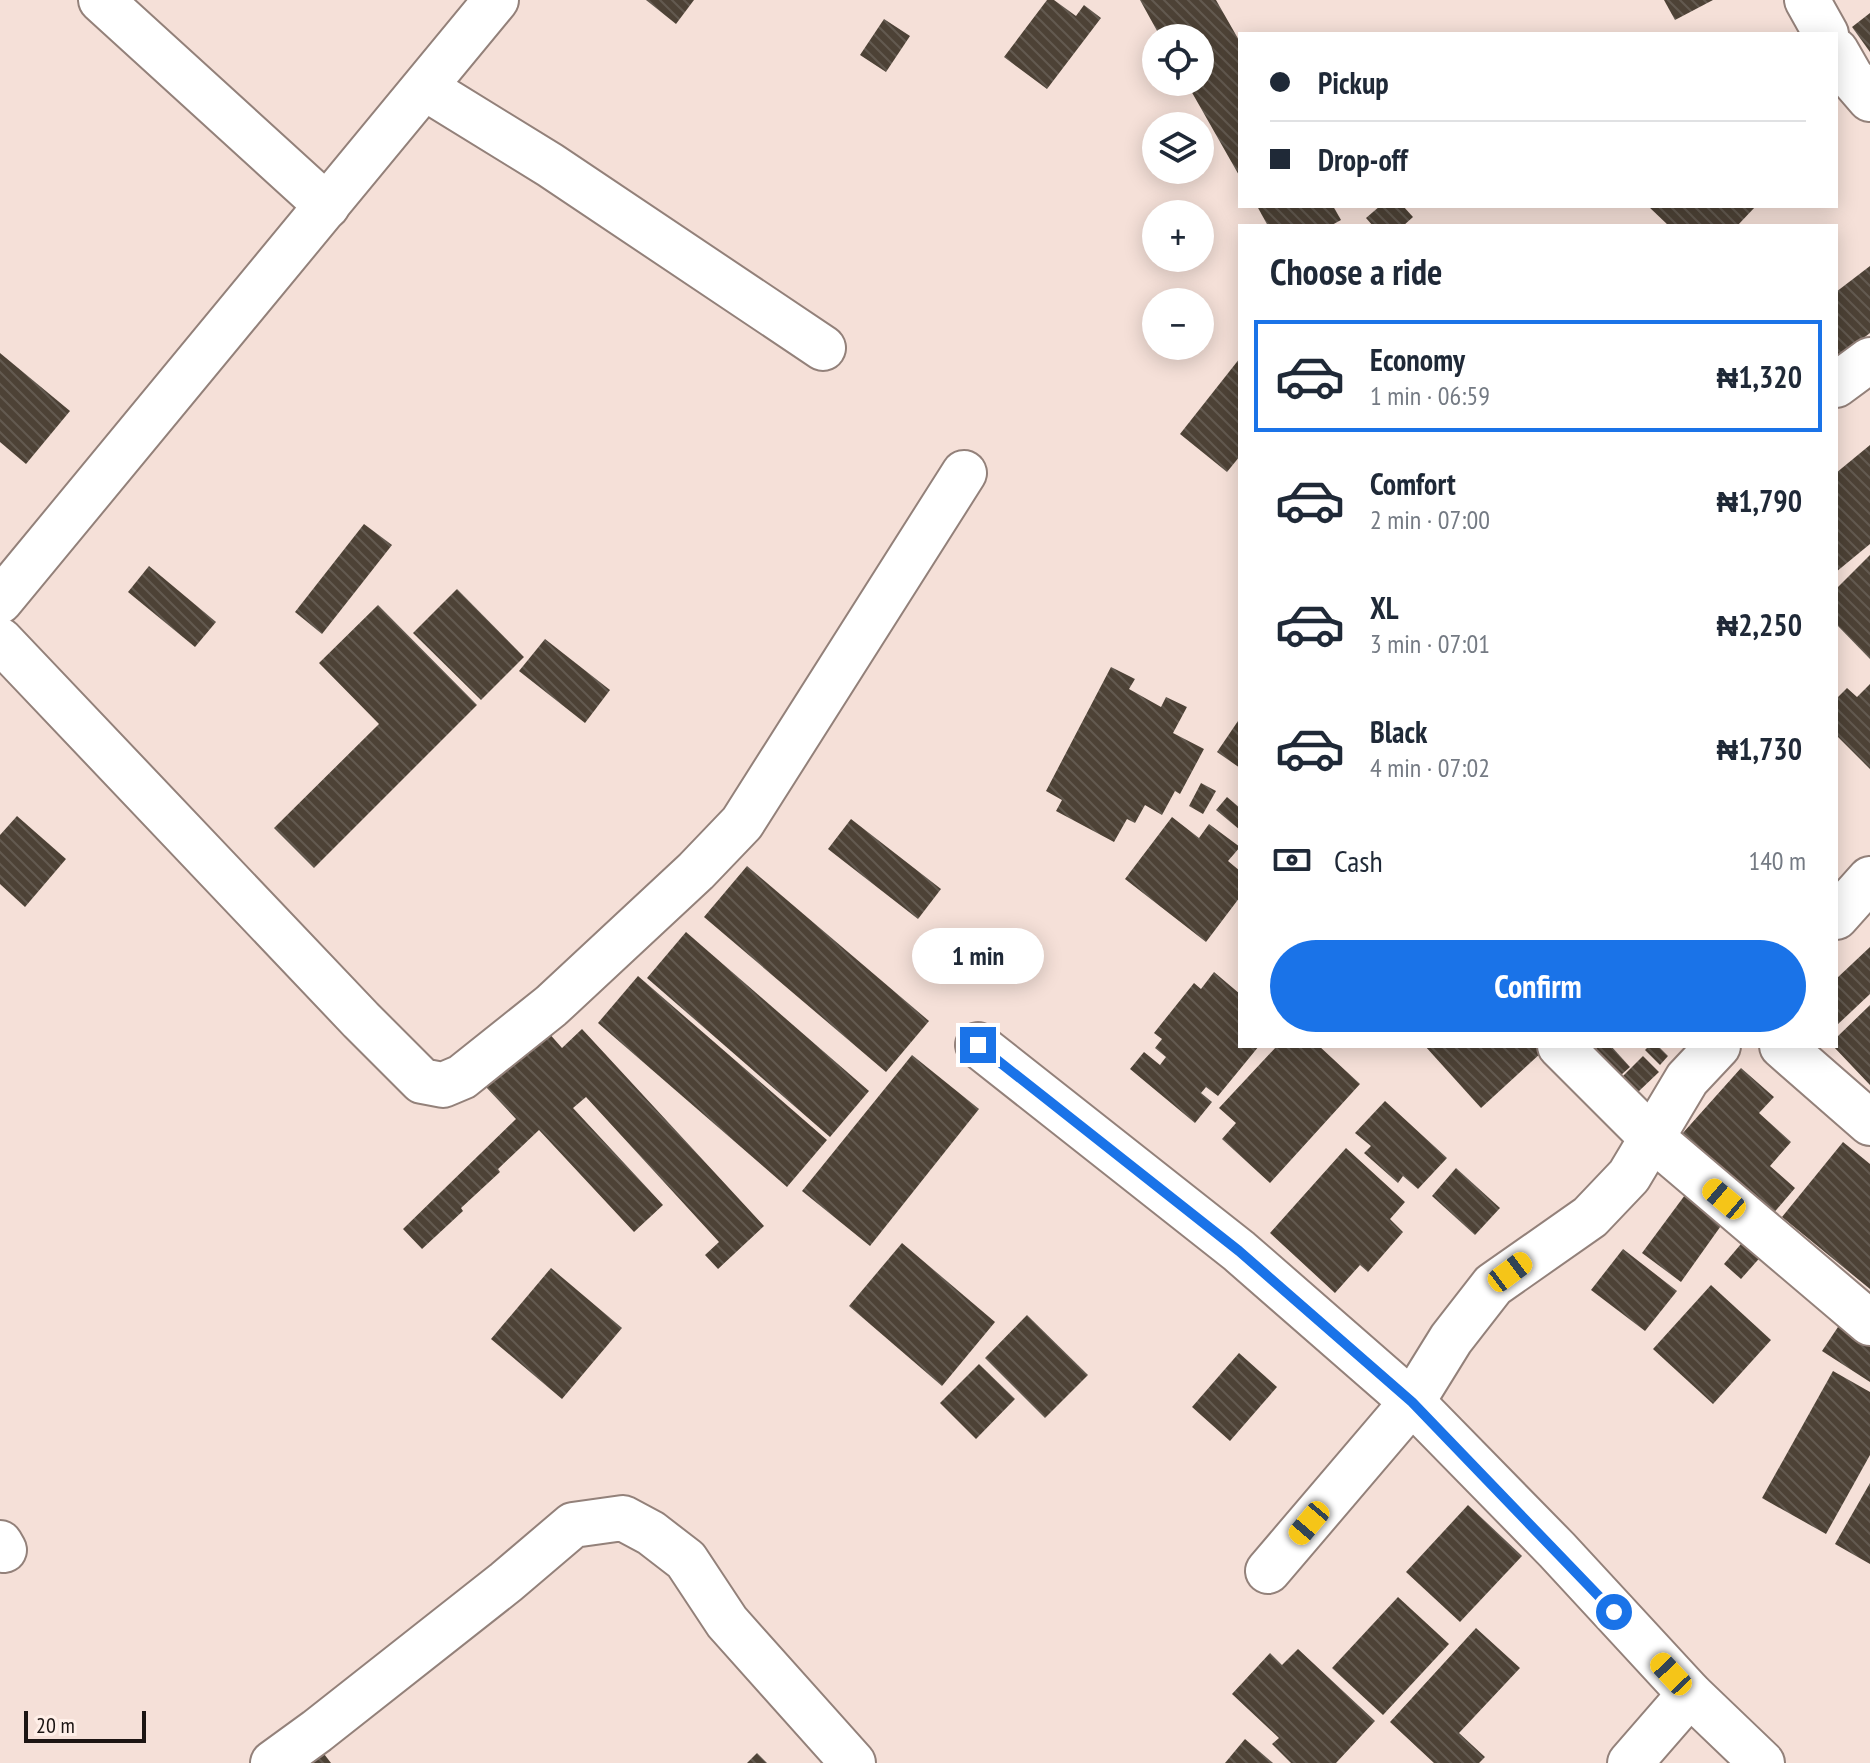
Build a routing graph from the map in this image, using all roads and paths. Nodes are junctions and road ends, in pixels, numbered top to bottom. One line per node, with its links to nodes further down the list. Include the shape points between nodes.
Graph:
1 (101, 0): 8 (street)
2 (496, 0): 6 (street)
3 (1807, 0): 4 (street)
4 (1825, 32)
5 (1838, 54): 7 (street)
6 (425, 88): 8 (street); 9 (street)
7 (1870, 99)
8 (327, 206): 13 (street)
9 (823, 348)
10 (1870, 360): 11 (street)
11 (1838, 384)
12 (964, 473): 14 (street, via 742,823 551,1006 462,1077 443,1085 422,1081 361,1020)
13 (0, 601)
14 (0, 640)
15 (1870, 879): 16 (street)
16 (1838, 915)
17 (978, 1045): 24 (street, via 1239,1251)
18 (1562, 1048): 22 (street)
19 (1716, 1048): 22 (street, via 1687,1079)
20 (1784, 1048): 21 (street)
21 (1870, 1123)
22 (1651, 1137): 23 (street); 24 (street, via 1629,1176 1590,1217 1493,1285)
23 (1870, 1323)
24 (1412, 1402): 25 (street); 26 (street)
25 (1268, 1571)
26 (1690, 1694): 29 (street); 30 (street)
27 (273, 1763): 28 (street, via 573,1525 623,1518 686,1560 727,1622)
28 (853, 1763)
29 (1630, 1763)
30 (1762, 1763)

